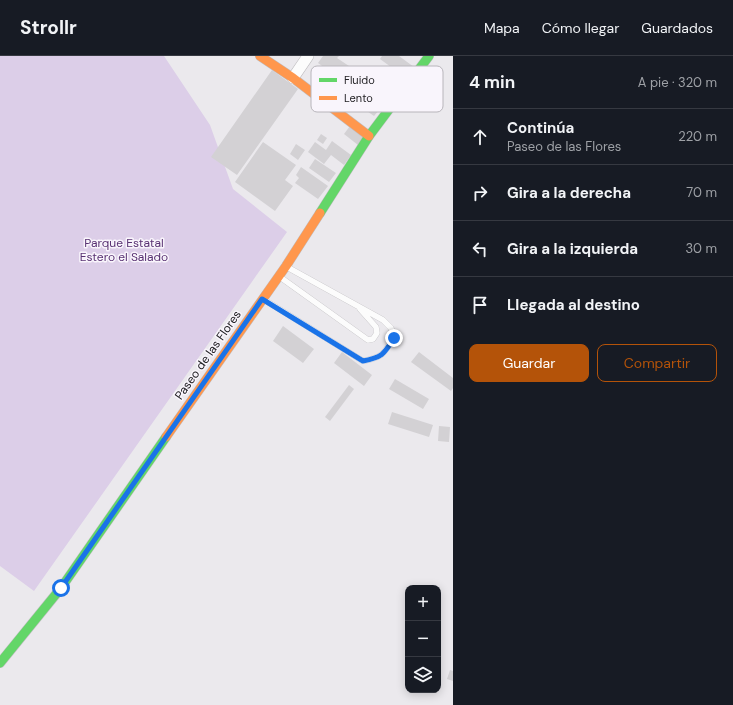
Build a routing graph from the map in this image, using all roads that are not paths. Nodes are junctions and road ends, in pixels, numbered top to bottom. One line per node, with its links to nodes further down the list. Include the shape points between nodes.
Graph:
1 (260, 56): 5 (street)
2 (308, 56): 5 (street)
3 (429, 56): 4 (street, Paseo de las Flores)
4 (422, 66)
5 (293, 78): 6 (street)
6 (311, 92)
7 (338, 112): 9 (street)
8 (387, 112): 9 (street, Paseo de las Flores)
9 (369, 136): 10 (street, Paseo de las Flores)
10 (286, 266): 11 (street, Paseo de las Flores); 13 (lane)
11 (279, 276): 12 (street, Paseo de las Flores); 13 (lane, via 368,340 373,339 377,333 376,327)
12 (262, 299): 13 (lane, via 363,361 374,359 384,354 394,338 391,328); 14 (street, Paseo de las Flores, via 61,588)
13 (358, 306)
14 (0, 663)

